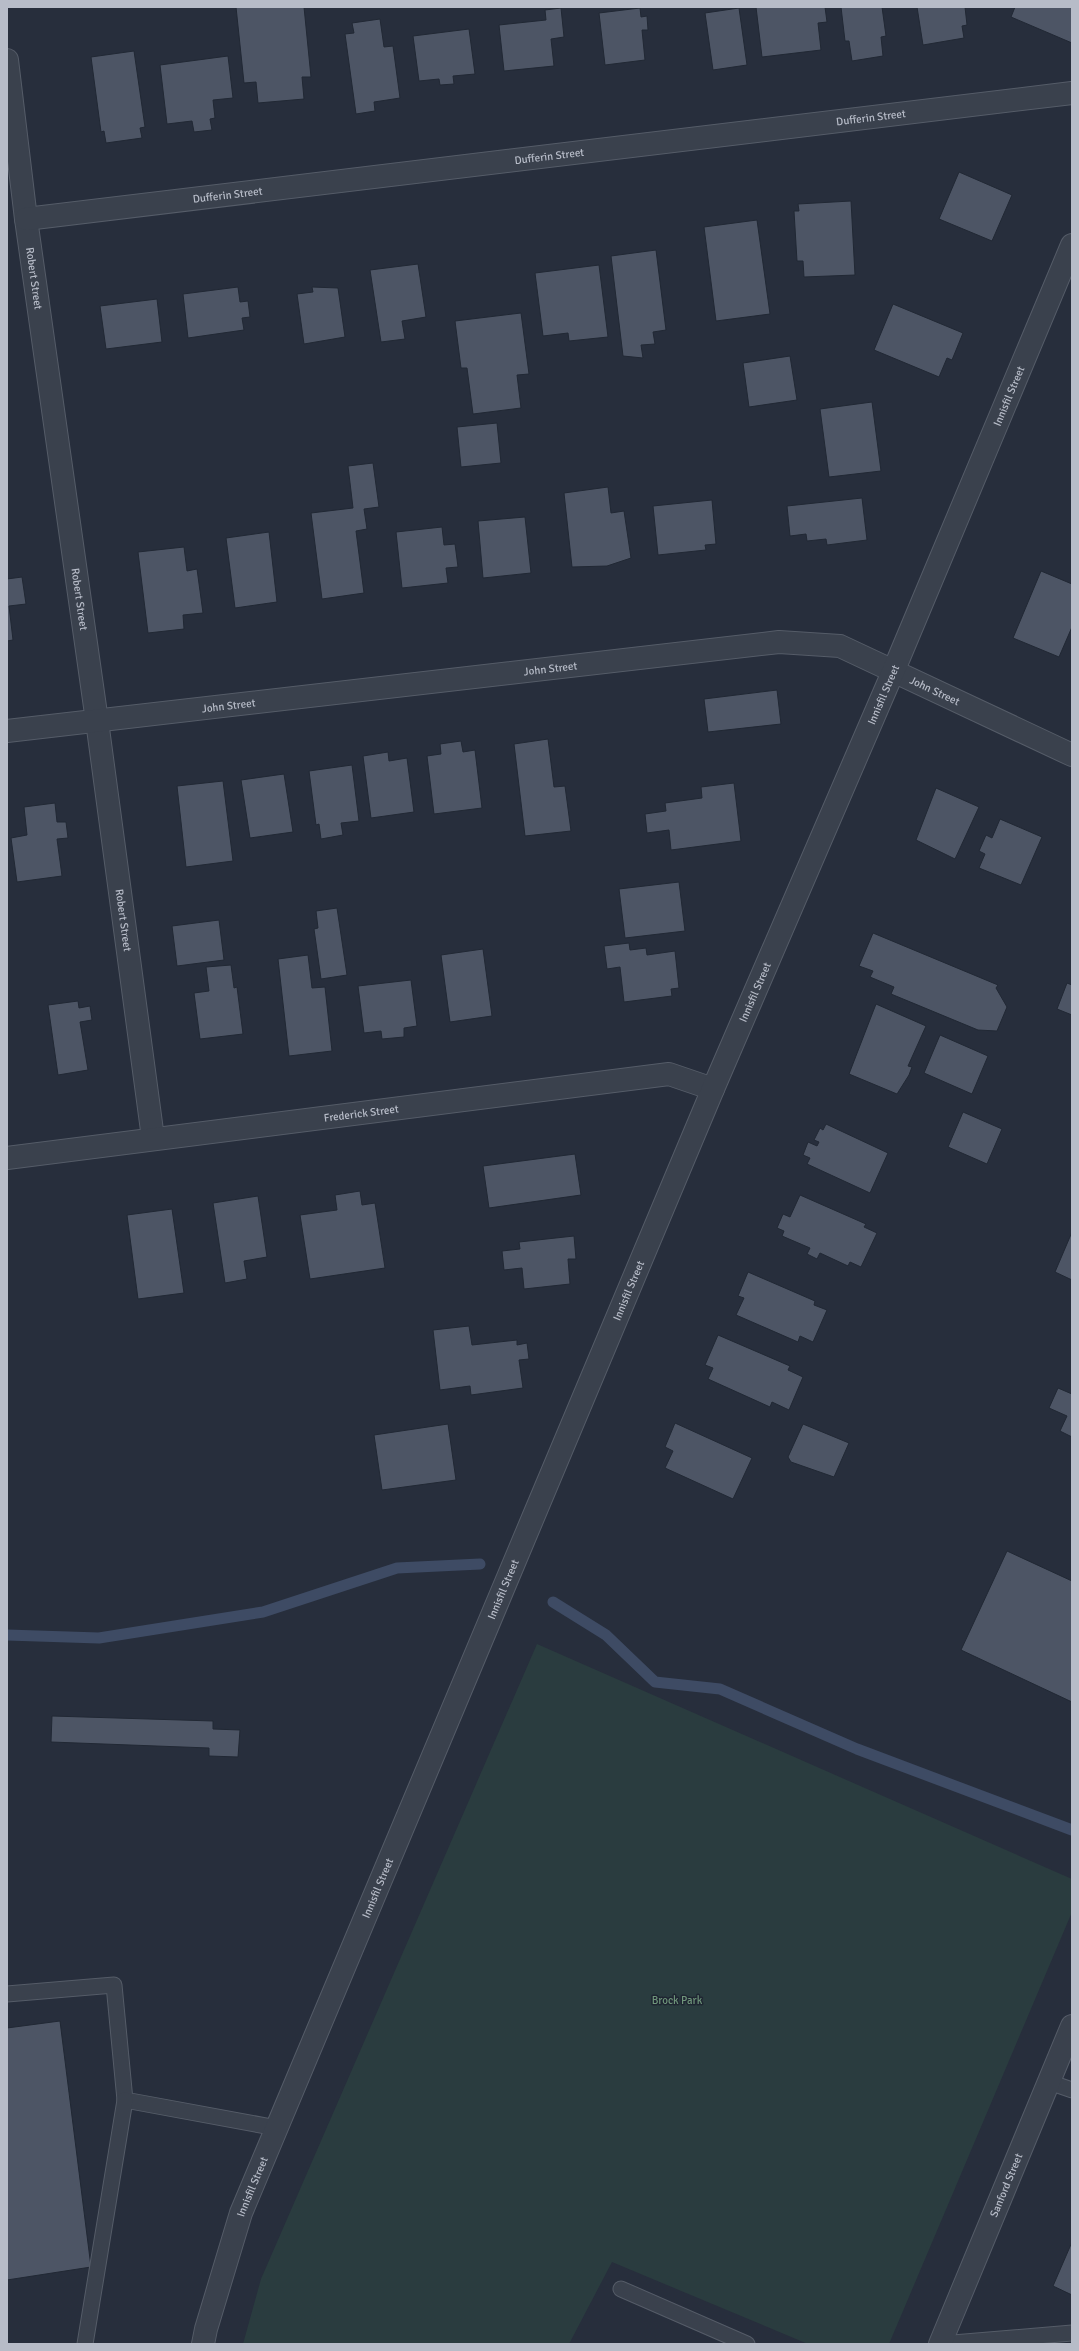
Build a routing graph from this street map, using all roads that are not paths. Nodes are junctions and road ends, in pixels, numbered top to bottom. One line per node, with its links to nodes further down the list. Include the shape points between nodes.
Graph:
1 (7, 60): 3 (street, Robert Street)
2 (1072, 93): 3 (street, Dufferin Street)
3 (26, 219): 6 (street, Robert Street)
4 (1072, 245): 5 (street, Innisfil Street)
5 (893, 672): 6 (street, John Street, via 840,646 779,642); 8 (street, John Street); 9 (street, Innisfil Street)
6 (97, 721): 7 (street, John Street); 10 (street, Robert Street)
7 (7, 731)
8 (1072, 756)
9 (713, 1088): 10 (street, Frederick Street, via 669,1074); 17 (street, Innisfil Street)
10 (153, 1138): 11 (street, Frederick Street)
11 (7, 1158)
12 (7, 1994): 16 (lane, via 114,1985)
13 (1072, 2026): 14 (street, Sanford Street)
14 (1049, 2082): 15 (lane); 23 (street, Sanford Street)
15 (1072, 2090)
16 (125, 2100): 17 (lane); 20 (lane)
17 (277, 2128): 21 (street, Innisfil Street, via 241,2213)
18 (621, 2289): 22 (lane)
19 (1072, 2332): 23 (lane)
20 (85, 2344)
21 (203, 2344)
22 (747, 2344)
23 (940, 2344)

